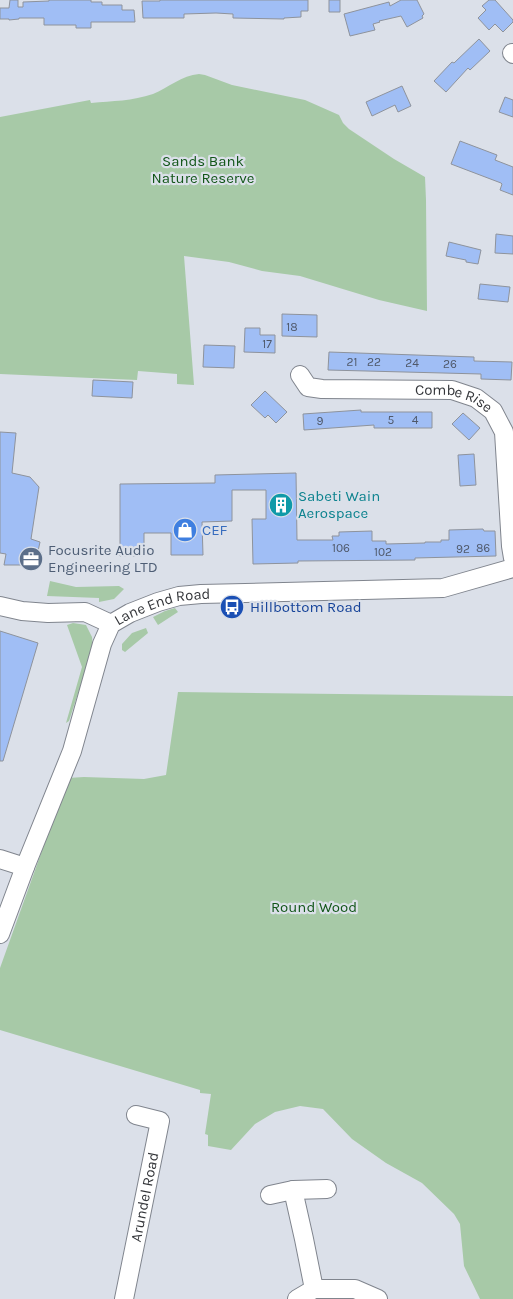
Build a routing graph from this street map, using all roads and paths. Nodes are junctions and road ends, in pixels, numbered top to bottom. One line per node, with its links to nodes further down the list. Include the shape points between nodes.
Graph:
1 (300, 375): 2 (street, Combe Rise, via 308,387 322,389 452,390 476,398 493,411 504,432)
2 (513, 558)
3 (513, 568): 5 (street, Lane End Road, via 442,588 179,596 130,613)
4 (0, 606): 5 (street, via 22,611 85,612)
5 (111, 624): 7 (street, Lane End Road, via 102,644 72,751)
6 (0, 859): 7 (street)
7 (25, 867): 8 (street, Lane End Road)
8 (0, 934)
9 (136, 1115): 14 (street, Arundel Road, via 160,1121)
10 (327, 1189): 11 (street)
11 (293, 1190): 12 (street); 13 (street)
12 (270, 1195)
13 (314, 1289): 15 (street); 16 (street, via 355,1289)
14 (124, 1299)
15 (298, 1299)
16 (378, 1299)

